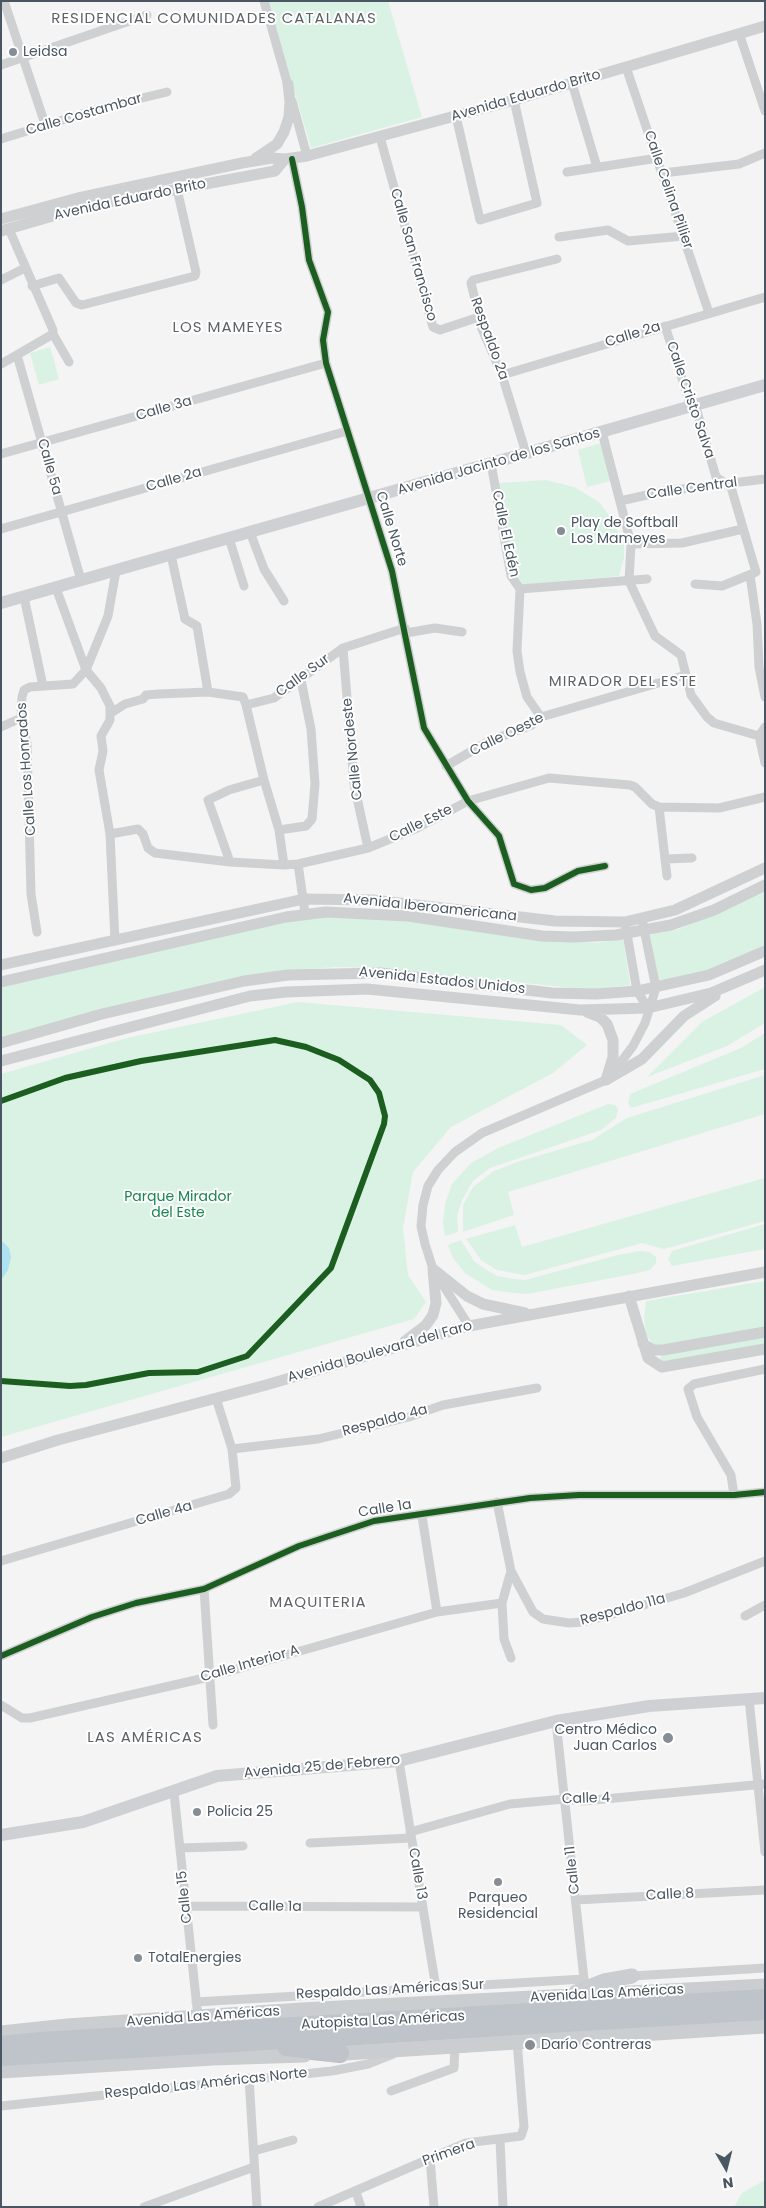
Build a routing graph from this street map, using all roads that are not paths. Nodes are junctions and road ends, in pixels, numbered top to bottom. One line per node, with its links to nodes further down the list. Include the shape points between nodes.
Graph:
1 (4, 1): 6 (street)
2 (264, 1): 10 (street)
3 (147, 15): 6 (street)
4 (765, 26): 5 (street, Avenida Eduardo Brito)
5 (739, 33): 8 (street, Avenida Eduardo Brito); 13 (street)
6 (23, 58): 7 (street); 15 (street)
7 (1, 65)
8 (626, 67): 9 (street, Avenida Eduardo Brito); 20 (street, Calle Celina Pillier)
9 (572, 83): 12 (street, Avenida Eduardo Brito); 23 (street)
10 (288, 84): 19 (street); 22 (street, via 289,117 284,132 269,150)
11 (167, 92): 15 (street, Calle Costambar)
12 (514, 100): 14 (street, Avenida Eduardo Brito); 14 (street, via 537,203 480,220)
13 (765, 111)
14 (456, 116): 16 (street, Avenida Eduardo Brito)
15 (45, 124): 17 (street, Calle Costambar)
16 (380, 136): 19 (street, Avenida Eduardo Brito); 37 (street, Calle San Francisco, via 433,327 440,330)
17 (1, 139)
18 (765, 153): 25 (street, via 739,164)
19 (307, 156): 21 (street, Avenida Eduardo Brito)
20 (658, 158): 23 (street); 25 (street, Calle Celina Pillier)
21 (288, 159): 22 (street, Avenida Eduardo Brito); 26 (street, Avenida Eduardo Brito, via 275,171); 42 (street, Calle Norte, via 302,206 309,260 328,312 323,340)
22 (242, 163): 27 (street, Avenida Eduardo Brito, via 78,198)
23 (597, 167): 24 (street)
24 (567, 172)
25 (663, 173): 29 (street, Calle Celina Pillier)
26 (177, 189): 28 (street, Avenida Eduardo Brito, via 87,206); 34 (street, via 195,276 82,305 76,303 59,278)
27 (1, 219)
28 (5, 230): 32 (street)
29 (684, 236): 30 (street, via 628,241 608,230); 36 (street, Calle Celina Pillier)
30 (559, 237)
31 (557, 259): 37 (street, Respaldo 2a, via 473,280 470,288)
32 (25, 268): 33 (street); 34 (street)
33 (1, 280)
34 (32, 286): 39 (street)
35 (765, 297): 36 (street, Calle 2a)
36 (709, 313): 38 (street, Calle 2a)
37 (478, 317): 44 (street, Respaldo 2a)
38 (665, 326): 44 (street, Calle 2a); 46 (street, Calle Cristo Salva)
39 (53, 334): 40 (street); 41 (street)
40 (18, 354): 43 (street); 49 (street, Calle 5a)
41 (69, 362)
42 (326, 363): 47 (street, Calle Norte); 49 (street, Calle 3a)
43 (1, 364)
44 (502, 375): 50 (street, Respaldo 2a)
45 (765, 385): 46 (main road, Avenida Jacinto de los Santos)
46 (692, 406): 48 (main road, Avenida Jacinto de los Santos); 54 (street, Calle Cristo Salva, via 697,411 716,477)
47 (348, 431): 55 (street, Calle Norte); 57 (street, Calle 2a)
48 (602, 432): 50 (main road, Avenida Jacinto de los Santos); 56 (street)
49 (42, 442): 51 (street, Calle 3a); 57 (street, Calle 5a)
50 (526, 453): 52 (main road, Avenida Jacinto de los Santos)
51 (1, 454)
52 (490, 463): 55 (main road, Avenida Jacinto de los Santos); 72 (street, Calle El Edén, via 510,576)
53 (765, 479): 54 (street, Calle Central)
54 (727, 484): 56 (street, Calle Central, via 665,491); 59 (street, Calle Cristo Salva, via 731,487)
55 (370, 500): 60 (main road, Avenida Jacinto de los Santos); 76 (street, Calle Norte, via 392,571)
56 (620, 501): 62 (street)
57 (62, 512): 58 (street, Calle 2a); 67 (street, Calle 5a)
58 (1, 529)
59 (743, 529): 62 (street, via 682,543); 65 (street, Calle Cristo Salva)
60 (250, 532): 61 (main road, Avenida Jacinto de los Santos); 74 (street, via 264,569)
61 (229, 538): 63 (main road, Avenida Jacinto de los Santos); 70 (street)
62 (631, 544): 68 (street)
63 (171, 555): 64 (main road, Avenida Jacinto de los Santos); 83 (street, via 184,619 197,626)
64 (116, 571): 67 (main road, Avenida Jacinto de los Santos); 79 (street, via 108,616)
65 (757, 574): 69 (street, via 722,586); 84 (street, Calle Cristo Salva, via 758,662)
66 (647, 579): 68 (street)
67 (81, 580): 71 (main road, Avenida Jacinto de los Santos)
68 (629, 581): 72 (street); 80 (street, via 655,636 681,656)
69 (695, 584)
70 (244, 586)
71 (56, 588): 73 (main road, Avenida Jacinto de los Santos); 79 (street)
72 (520, 589): 87 (street, Calle El Edén, via 517,651 520,672 527,697)
73 (24, 597): 75 (main road, Avenida Jacinto de los Santos); 82 (street)
74 (284, 601)
75 (1, 603)
76 (405, 631): 77 (street, Calle Sur, via 434,628); 78 (street, Calle Sur); 93 (street, Calle Norte, via 423,724)
77 (462, 632)
78 (343, 648): 81 (street, Calle Sur); 100 (street, Calle Nordeste, via 354,784)
79 (86, 670): 82 (street, Calle Los Honrados, via 73,684); 86 (street, via 108,700)
80 (686, 675): 87 (street, Calle Oeste); 91 (street, via 691,695 711,720)
81 (302, 680): 85 (street, Calle Sur, via 276,698); 98 (street, via 312,729 315,784 312,819 306,826)
82 (43, 686): 88 (street, Calle Los Honrados, via 24,690)
83 (208, 692): 85 (street, via 243,697); 86 (street, via 144,696)
84 (765, 697)
85 (246, 705): 94 (street)
86 (111, 713): 99 (street, via 101,734 103,751 99,770)
87 (541, 717): 93 (street, Calle Oeste, via 532,725 489,742)
88 (21, 718): 89 (street); 114 (street, Calle Los Honrados, via 27,743 31,894)
89 (1, 727)
90 (765, 727): 91 (street)
91 (759, 736): 92 (street)
92 (765, 763)
93 (446, 766): 96 (street, Calle Norte)
94 (264, 780): 98 (street); 103 (street, via 208,800)
95 (765, 797): 97 (street, via 719,808)
96 (468, 801): 97 (street, Calle Este, via 551,778 628,785); 100 (street, Calle Este, via 417,828); 106 (street, Calle Norte, via 499,836 514,884 518,886 533,890 545,888 578,871)
97 (659, 807): 102 (street)
98 (279, 830): 105 (street)
99 (110, 834): 103 (street, Calle Este, via 138,828 148,848 155,853); 115 (street)
100 (368, 848): 104 (street, Calle Este)
101 (692, 858): 102 (street)
102 (665, 860): 108 (street)
103 (230, 862): 105 (street, Calle Este)
104 (298, 864): 105 (street, Calle Este); 110 (street)
105 (284, 865)
106 (605, 866)
107 (765, 868): 112 (street, Avenida Iberoamericana)
108 (667, 876)
109 (765, 885): 112 (street, Avenida Iberoamericana, via 714,910 672,925)
110 (304, 899): 111 (street); 113 (street, Avenida Iberoamericana, via 373,900); 115 (street, Avenida Iberoamericana)
111 (305, 913): 113 (street, Avenida Iberoamericana, via 408,916 557,937 590,937); 120 (street, Avenida Iberoamericana)
112 (644, 925): 113 (street, Avenida Iberoamericana); 121 (street)
113 (626, 928): 122 (street)
114 (37, 932)
115 (115, 941): 117 (street, Avenida Iberoamericana)
116 (765, 951): 121 (street, Avenida Estados Unidos, via 709,975)
117 (1, 965)
118 (765, 970): 119 (street, Avenida Estados Unidos)
119 (743, 980): 123 (street, Avenida Estados Unidos, via 711,993); 129 (street, via 697,1006 642,1059)
120 (1, 982)
121 (656, 988): 122 (street, Avenida Estados Unidos); 123 (street)
122 (637, 991): 123 (street); 125 (street, Avenida Estados Unidos, via 552,993 380,973 341,972 244,981)
123 (648, 1008): 124 (street, Avenida Estados Unidos); 129 (street, via 645,1023 633,1046)
124 (580, 1010): 126 (street, Avenida Estados Unidos, via 367,989 286,992 250,996); 129 (street, via 600,1017 607,1024 613,1040 613,1057)
125 (102, 1014): 126 (street); 127 (street, Avenida Estados Unidos)
126 (106, 1032): 128 (street, Avenida Estados Unidos)
127 (1, 1043)
128 (1, 1061)
129 (606, 1080): 130 (street, via 482,1133 455,1152 438,1170 428,1186 421,1226)
130 (433, 1268): 133 (street, via 482,1304); 134 (street); 137 (street, via 436,1303 433,1315 426,1325)
131 (765, 1272): 132 (street, Avenida Boulevard del Faro)
132 (629, 1296): 133 (street, Avenida Boulevard del Faro); 136 (street)
133 (534, 1314): 134 (street, Avenida Boulevard del Faro)
134 (469, 1326): 137 (street, Avenida Boulevard del Faro)
135 (765, 1332): 136 (street, via 663,1350 653,1350)
136 (643, 1344): 138 (street, via 648,1358 662,1368)
137 (399, 1345): 141 (street, Avenida Boulevard del Faro)
138 (765, 1349)
139 (765, 1369): 145 (street, via 694,1384 688,1389 697,1418 731,1475)
140 (537, 1388): 142 (street, Respaldo 4a, via 444,1405 410,1417 318,1439)
141 (216, 1398): 142 (street, Calle 4a); 143 (street, Avenida Boulevard del Faro)
142 (232, 1449): 148 (street, Calle 4a, via 236,1488 229,1494)
143 (1, 1458)
144 (765, 1492): 145 (street, Calle 1a)
145 (734, 1495): 146 (street, Calle 1a, via 579,1495)
146 (497, 1502): 147 (street, Calle 1a); 150 (street, Respaldo 11a)
147 (422, 1516): 151 (street, Calle 1a, via 351,1527 299,1546); 154 (street)
148 (1, 1561)
149 (765, 1561): 150 (street, Respaldo 11a, via 684,1593 569,1623 543,1619 533,1612)
150 (511, 1571): 152 (street)
151 (204, 1589): 156 (street, Calle 1a, via 92,1616); 158 (street)
152 (502, 1602): 154 (street, Calle Interior A); 157 (street, via 504,1639)
153 (765, 1605): 155 (street)
154 (436, 1612): 158 (street, Calle Interior A)
155 (745, 1616)
156 (1, 1656)
157 (511, 1658)
158 (208, 1676): 161 (street, Calle Interior A, via 30,1718 22,1718); 163 (street)
159 (765, 1698): 160 (main road, Avenida 25 de Febrero)
160 (749, 1699): 162 (main road, Avenida 25 de Febrero, via 649,1706); 165 (street)
161 (1, 1705)
162 (556, 1721): 164 (main road, Avenida 25 de Febrero); 167 (street, Calle 11)
163 (213, 1725)
164 (399, 1761): 166 (main road, Avenida 25 de Febrero, via 218,1776); 169 (street, Calle 13)
165 (761, 1784): 167 (street, Calle 4, via 583,1801); 173 (street)
166 (174, 1792): 168 (main road, Avenida 25 de Febrero, via 83,1822); 172 (street, Calle 15)
167 (565, 1798): 169 (street, Calle 4, via 510,1804); 175 (street, Calle 11)
168 (1, 1835)
169 (410, 1835): 170 (street, Calle 4); 177 (street, Calle 13)
170 (310, 1843)
171 (242, 1846): 172 (street)
172 (180, 1848): 176 (street, Calle 15)
173 (765, 1852)
174 (765, 1890): 175 (street, Calle 8)
175 (576, 1900): 180 (street, Calle 11)
176 (187, 1906): 177 (street, Calle 1a); 185 (street, Calle 15)
177 (423, 1907): 182 (street, Calle 13)
178 (765, 1968): 179 (street)
179 (632, 1976): 183 (main road)
180 (584, 1978): 182 (street, Respaldo Las Américas Sur); 183 (street, via 575,1986)
181 (765, 1986): 183 (main road, Avenida Las Américas)
182 (436, 1988): 185 (street, Respaldo Las Américas Sur)
183 (548, 1997): 185 (main road, Avenida Las Américas)
184 (765, 1998): 192 (highway, Autopista Las Américas, via 41,2040)
185 (197, 2010): 188 (main road, Avenida Las Américas)
186 (765, 2011): 189 (highway, Autopista Las Américas)
187 (765, 2026): 190 (main road)
188 (1, 2033)
189 (239, 2041): 194 (highway); 195 (highway, Autopista Las Américas)
190 (516, 2041): 191 (main road); 200 (street, Primera, via 524,2127 520,2137)
191 (455, 2044): 193 (main road); 198 (street, via 454,2068)
192 (1, 2045)
193 (407, 2048): 194 (main road); 197 (street, Respaldo Las Américas Norte, via 346,2069)
194 (340, 2053): 196 (main road)
195 (1, 2057)
196 (1, 2071)
197 (249, 2078): 199 (street, Respaldo Las Américas Norte); 202 (street)
198 (391, 2091)
199 (1, 2106)
200 (500, 2139): 203 (street, Primera, via 466,2143); 211 (street)
201 (293, 2140): 202 (street)
202 (254, 2151): 204 (street)
203 (430, 2158): 205 (street, Primera); 210 (street)
204 (254, 2167): 206 (street); 207 (street)
205 (356, 2192): 208 (street, Primera); 209 (street)
206 (144, 2207)
207 (257, 2207)
208 (318, 2207)
209 (361, 2207)
210 (434, 2207)
211 (503, 2207)

